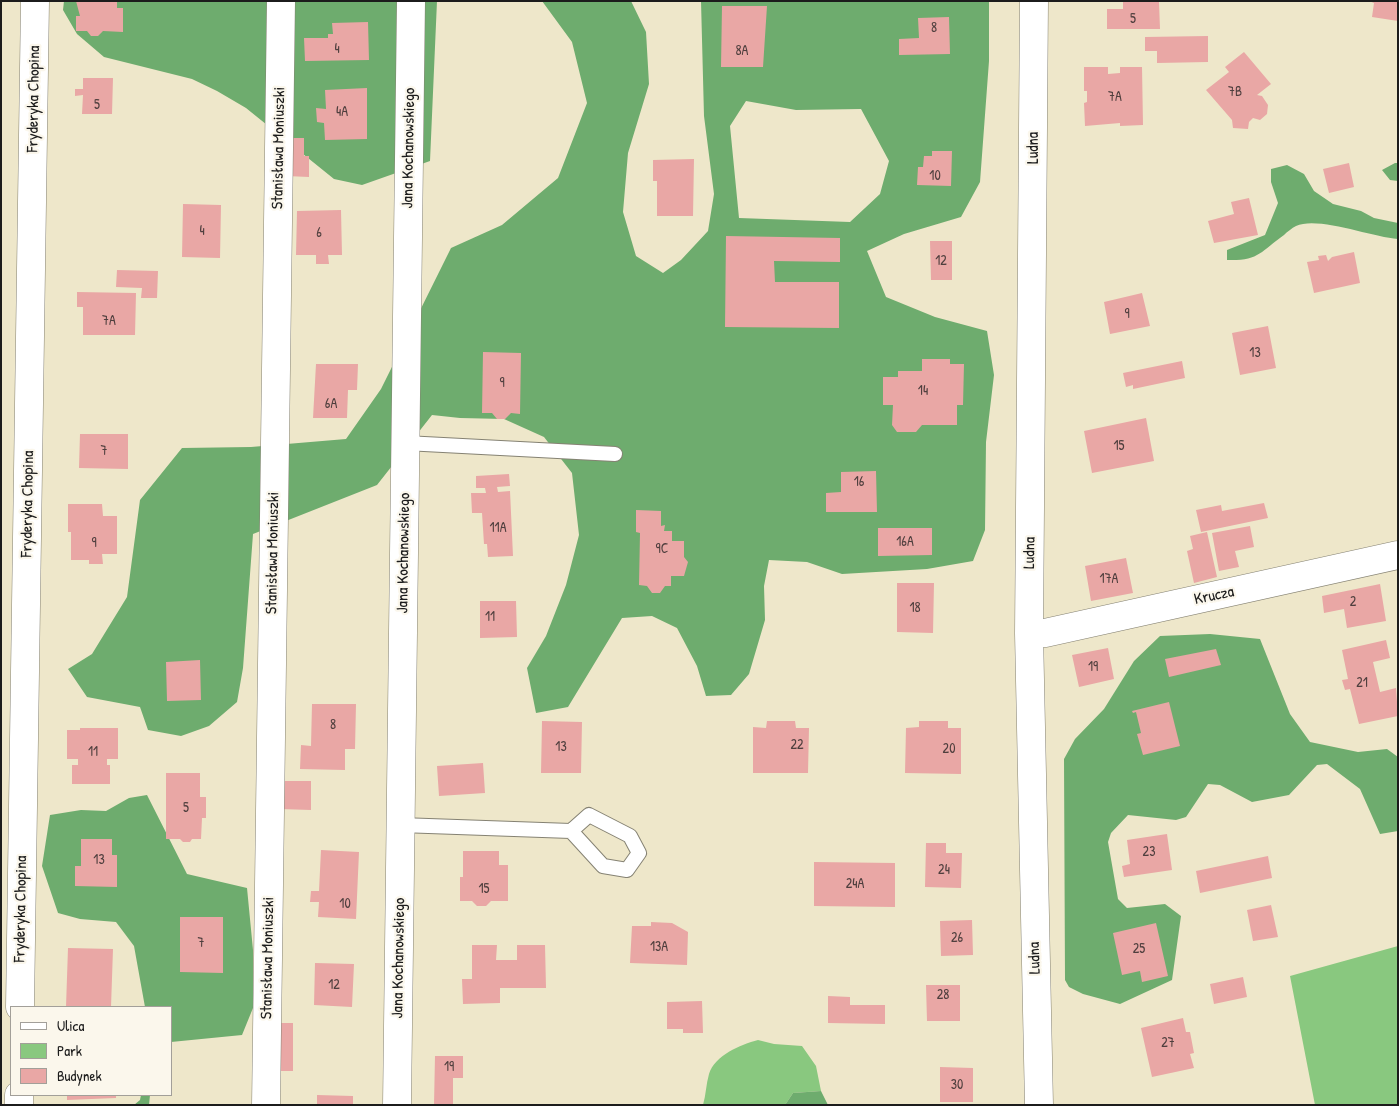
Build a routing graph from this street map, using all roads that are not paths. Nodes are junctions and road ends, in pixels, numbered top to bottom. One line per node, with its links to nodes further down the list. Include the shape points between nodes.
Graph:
1 (35, 1): 11 (street, Fryderyka Chopina)
2 (281, 1): 12 (street, Stanisława Moniuszki)
3 (411, 1): 5 (street, Jana Kochanowskiego)
4 (1034, 1): 8 (street, Ludna)
5 (406, 442): 6 (lane); 9 (street, Jana Kochanowskiego)
6 (615, 454)
7 (1398, 555): 8 (street, Krucza, via 1046,633)
8 (1029, 633): 14 (street, Ludna)
9 (400, 826): 10 (lane); 13 (street, Jana Kochanowskiego)
10 (572, 831): 10 (lane, via 603,866 626,870 639,853 630,836 589,815)
11 (20, 1006)
12 (266, 1105)
13 (397, 1105)
14 (1039, 1105)

